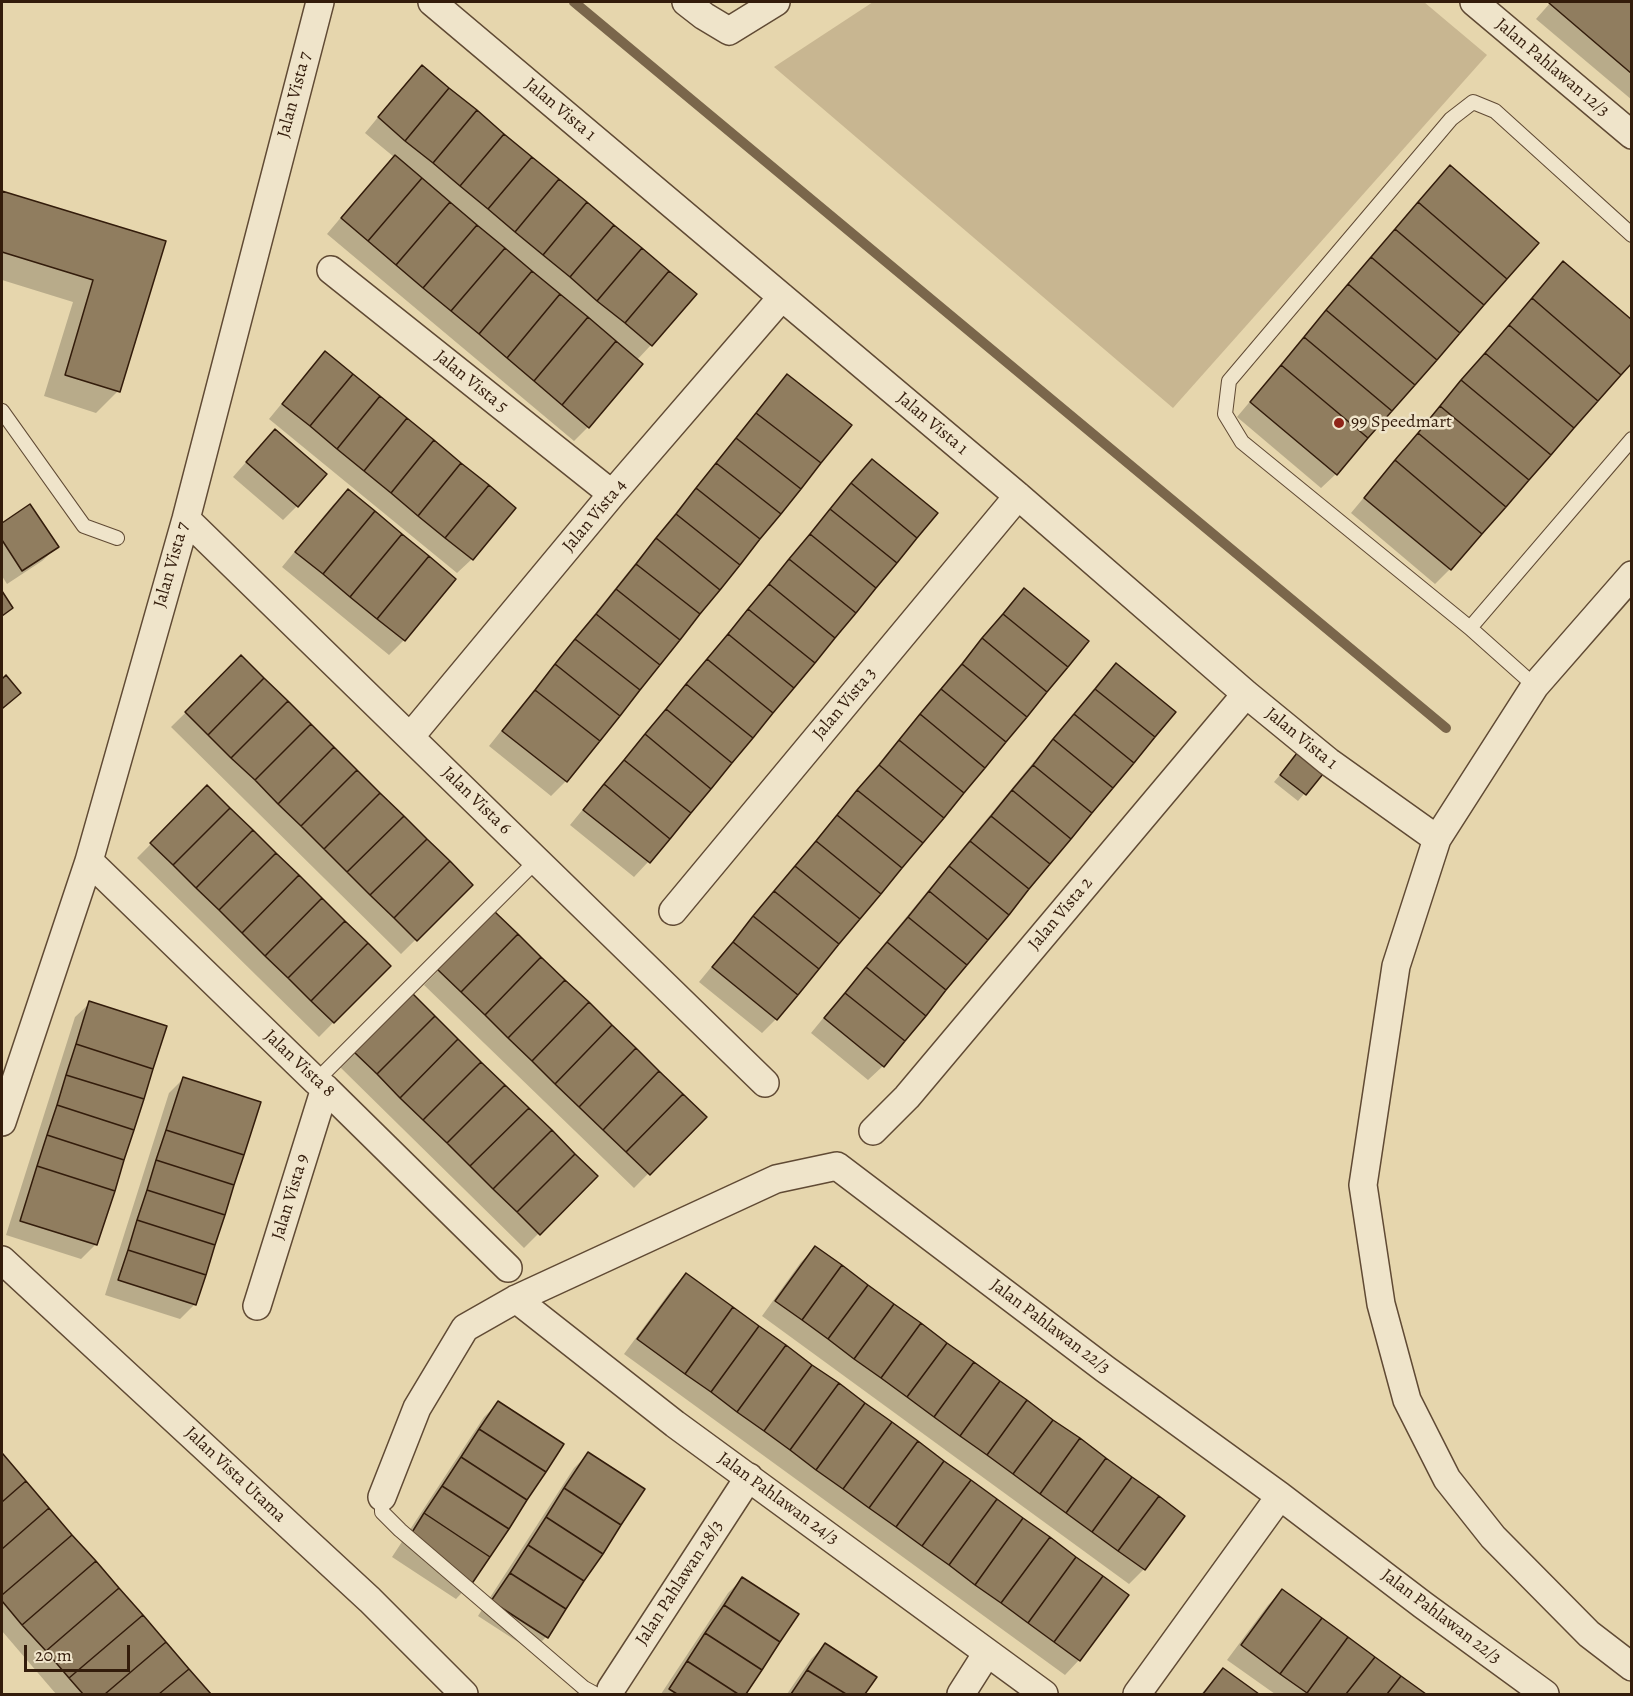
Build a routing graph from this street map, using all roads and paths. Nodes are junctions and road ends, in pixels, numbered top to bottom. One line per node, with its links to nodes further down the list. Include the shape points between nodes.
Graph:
1 (320, 2): 14 (street, Jalan Vista 7)
2 (432, 2): 9 (street, Jalan Vista 1)
3 (686, 2): 4 (street, via 729,31)
4 (776, 2)
5 (1488, 6): 6 (street, Jalan Pahlawan 12/3)
6 (1632, 135)
7 (1632, 235): 17 (lane, via 1495,111 1473,102 1451,119 1228,381 1225,414 1242,442)
8 (331, 270): 12 (street, Jalan Vista 5)
9 (782, 297): 12 (street, Jalan Vista 4); 13 (street, Jalan Vista 1)
10 (2, 411): 15 (lane, via 84,526)
11 (1632, 439): 17 (lane)
12 (612, 494): 20 (street, Jalan Vista 4)
13 (1018, 496): 19 (street, Jalan Vista 1); 24 (street, Jalan Vista 3)
14 (186, 519): 20 (street, Jalan Vista 6); 23 (street, Jalan Vista 7)
15 (117, 538)
16 (1632, 575): 18 (street)
17 (1470, 628): 18 (lane)
18 (1535, 686): 21 (street)
19 (1246, 694): 21 (street, Jalan Vista 1, via 1329,762); 28 (street, Jalan Vista 2, via 907,1097)
20 (410, 737): 22 (street, Jalan Vista 6)
21 (1437, 838): 37 (street, via 1396,966 1363,1185 1381,1304 1407,1400 1447,1479 1501,1545 1589,1634)
22 (537, 860): 25 (street, Jalan Vista 6); 26 (lane)
23 (88, 861): 26 (street, Jalan Vista 8); 27 (street, Jalan Vista 7)
24 (673, 911)
25 (765, 1083)
26 (320, 1084): 30 (street, Jalan Vista 8); 32 (street, Jalan Vista 9)
27 (2, 1122)
28 (873, 1131)
29 (2, 1260): 39 (street, Jalan Vista Utama, via 370,1600)
30 (508, 1268)
31 (516, 1299): 33 (street, Jalan Pahlawan 24/3); 34 (street, Jalan Pahlawan 22/3, via 776,1179 837,1167); 35 (street, Jalan Pahlawan 22/3, via 465,1328 417,1408)
32 (257, 1306)
33 (749, 1477): 36 (street, Jalan Pahlawan 24/3); 38 (street, Jalan Pahlawan 28/3)
34 (1280, 1496): 42 (street); 43 (street, Jalan Pahlawan 22/3)
35 (382, 1497): 38 (lane, via 382,1512 400,1530 584,1688)
36 (987, 1653): 40 (street); 41 (street, Jalan Pahlawan 24/3)
37 (1632, 1666)
38 (602, 1693)
39 (464, 1695)
40 (961, 1695)
41 (1044, 1695)
42 (1137, 1695)
43 (1545, 1695)

